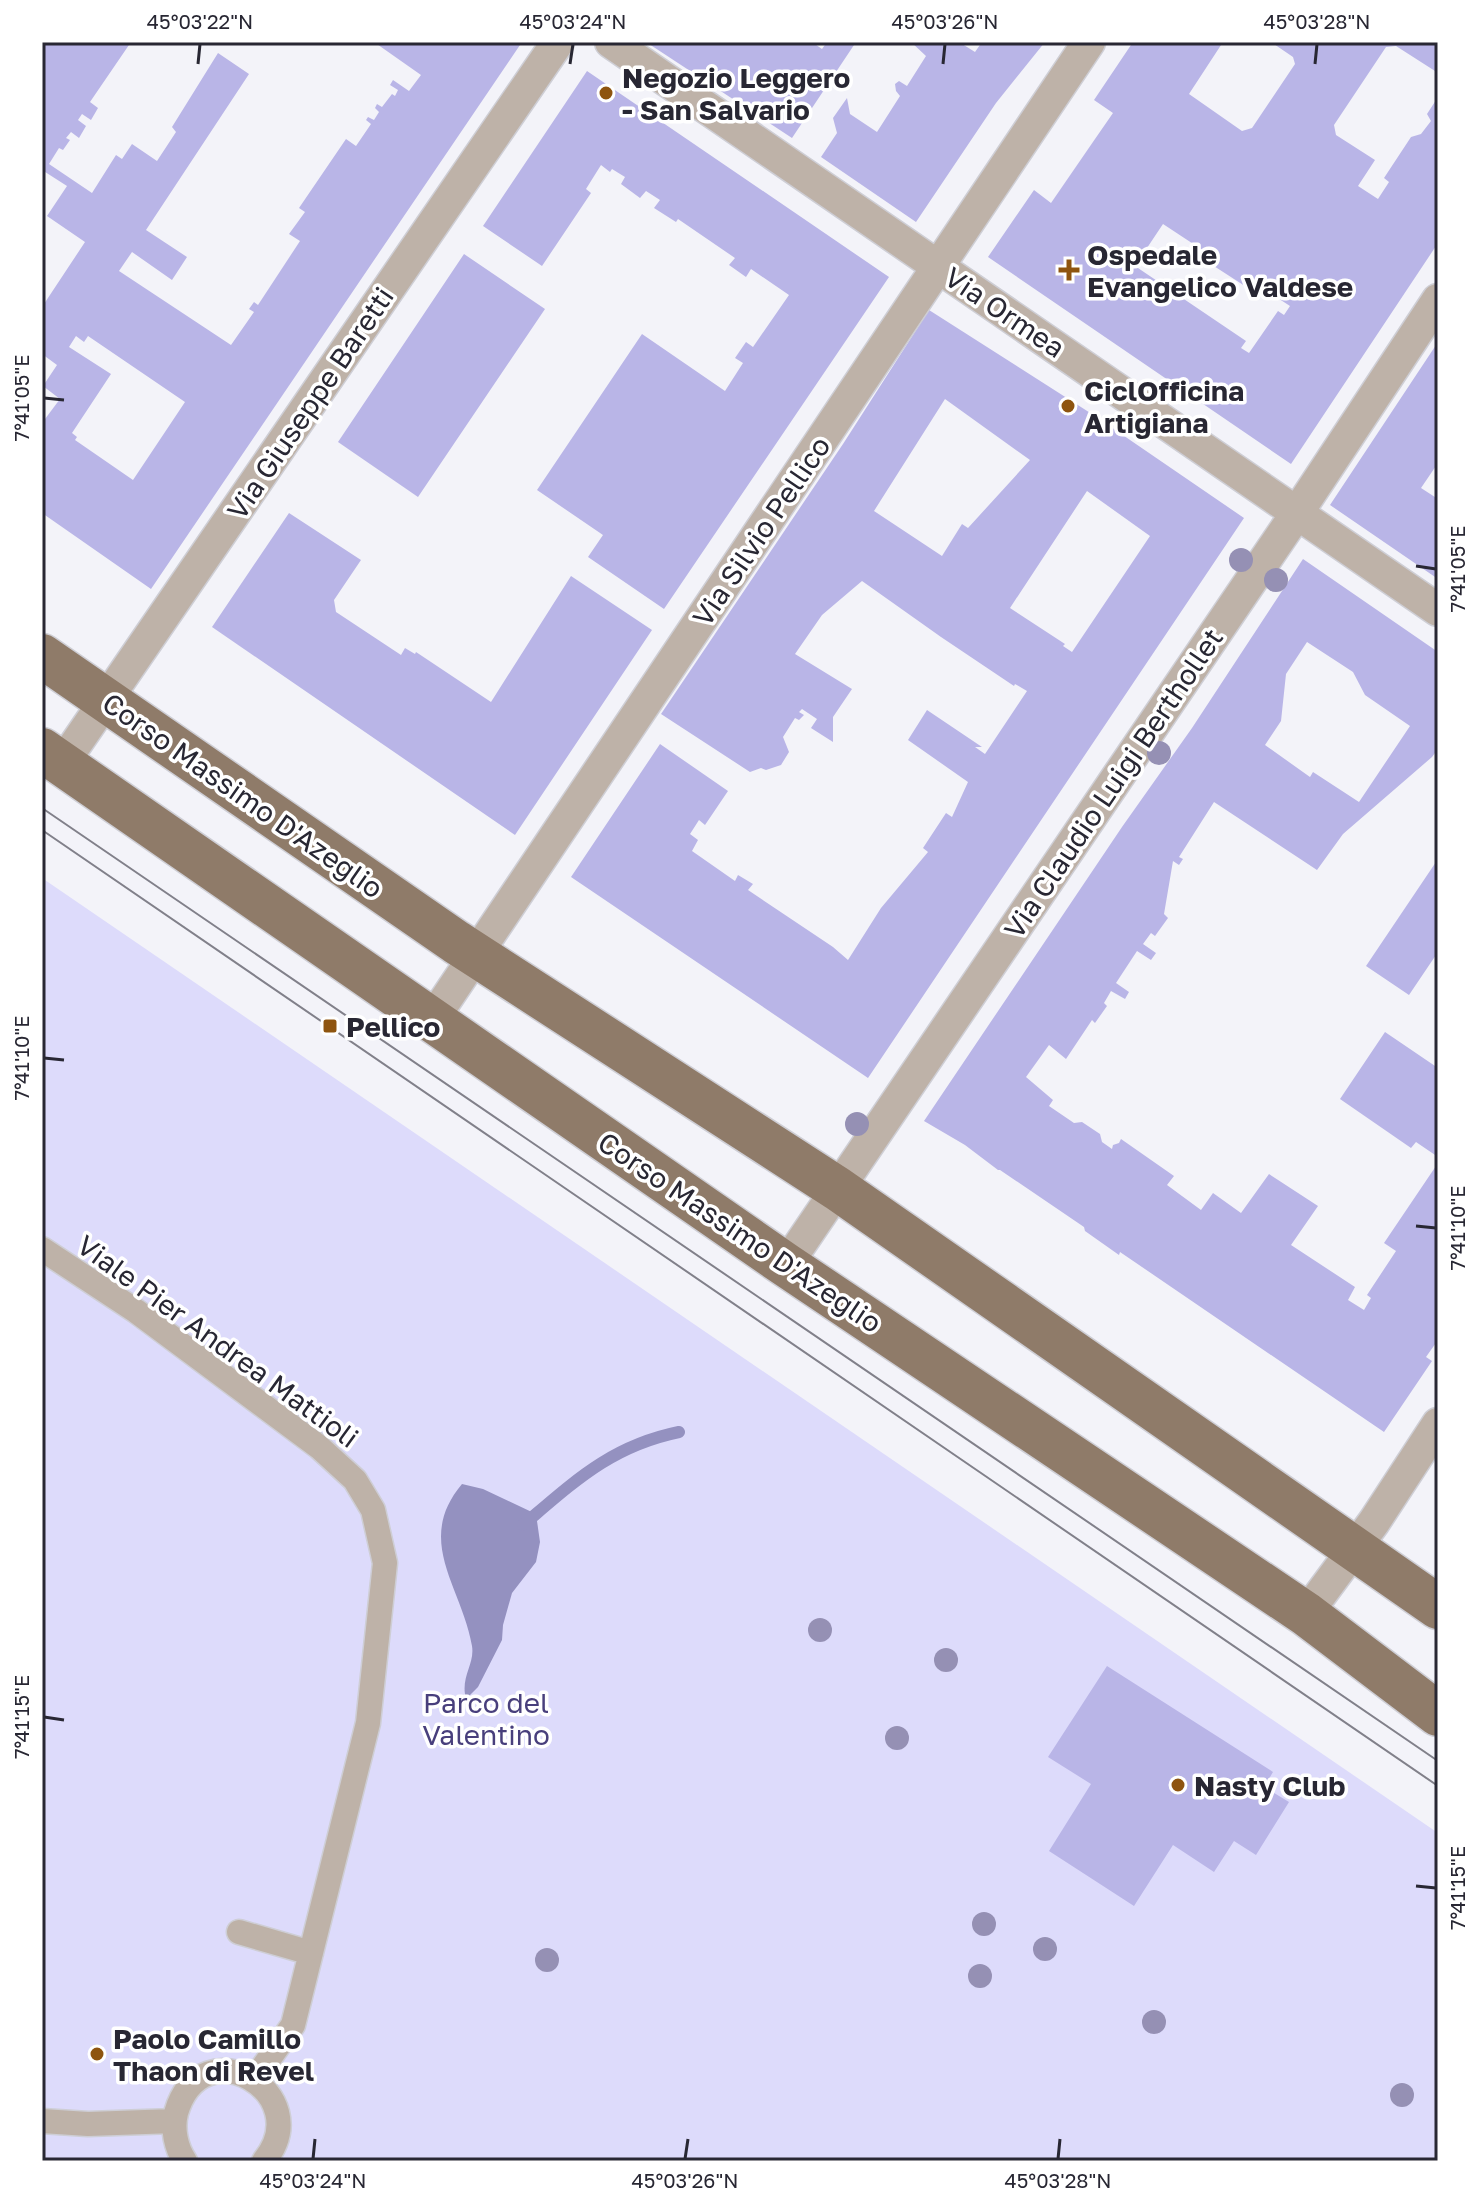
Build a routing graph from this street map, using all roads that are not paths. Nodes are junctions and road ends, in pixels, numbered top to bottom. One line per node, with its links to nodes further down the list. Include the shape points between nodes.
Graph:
1 (558, 42): 9 (street, Via Giuseppe Baretti)
2 (611, 42): 4 (street, Via Ormea)
3 (1089, 42): 4 (street, Via Silvio Pellico)
4 (939, 268): 6 (street, Via Ormea); 11 (street, Via Silvio Pellico)
5 (1438, 300): 6 (street, Via Claudio Luigi Berthollet)
6 (1297, 513): 7 (street, Via Ormea); 13 (street, Via Claudio Luigi Berthollet)
7 (1438, 610)
8 (42, 656): 9 (main road, Corso Massimo D'Azeglio)
9 (106, 701): 10 (street, Via Giuseppe Baretti); 11 (main road, Corso Massimo D'Azeglio)
10 (52, 757): 12 (main road, Corso Massimo D'Azeglio)
11 (475, 955): 12 (street, Via Silvio Pellico); 13 (main road, Corso Massimo D'Azeglio)
12 (432, 1020): 15 (main road, Corso Massimo D'Azeglio)
13 (838, 1189): 15 (street, Via Claudio Luigi Berthollet); 17 (main road, Corso Massimo D'Azeglio)
14 (42, 1249): 22 (street, Viale Pier Andrea Mattioli, via 136,1311 319,1447 355,1480 373,1510 385,1563 368,1723)
15 (786, 1265): 19 (main road, Corso Massimo D'Azeglio)
16 (1438, 1424): 17 (street)
17 (1355, 1549): 18 (main road, Corso Massimo D'Azeglio); 19 (street)
18 (1438, 1607)
19 (1306, 1614): 20 (main road, Corso Massimo D'Azeglio)
20 (1438, 1714)
21 (239, 1932): 22 (street)
22 (311, 1953): 23 (street, Viale Pier Andrea Mattioli, via 293,2025)
23 (254, 2080): 25 (street, via 219,2071 198,2078 181,2096); 27 (street, via 276,2108 276,2143)
24 (42, 2121): 25 (street)
25 (174, 2121): 26 (street)
26 (185, 2161)
27 (264, 2161)

